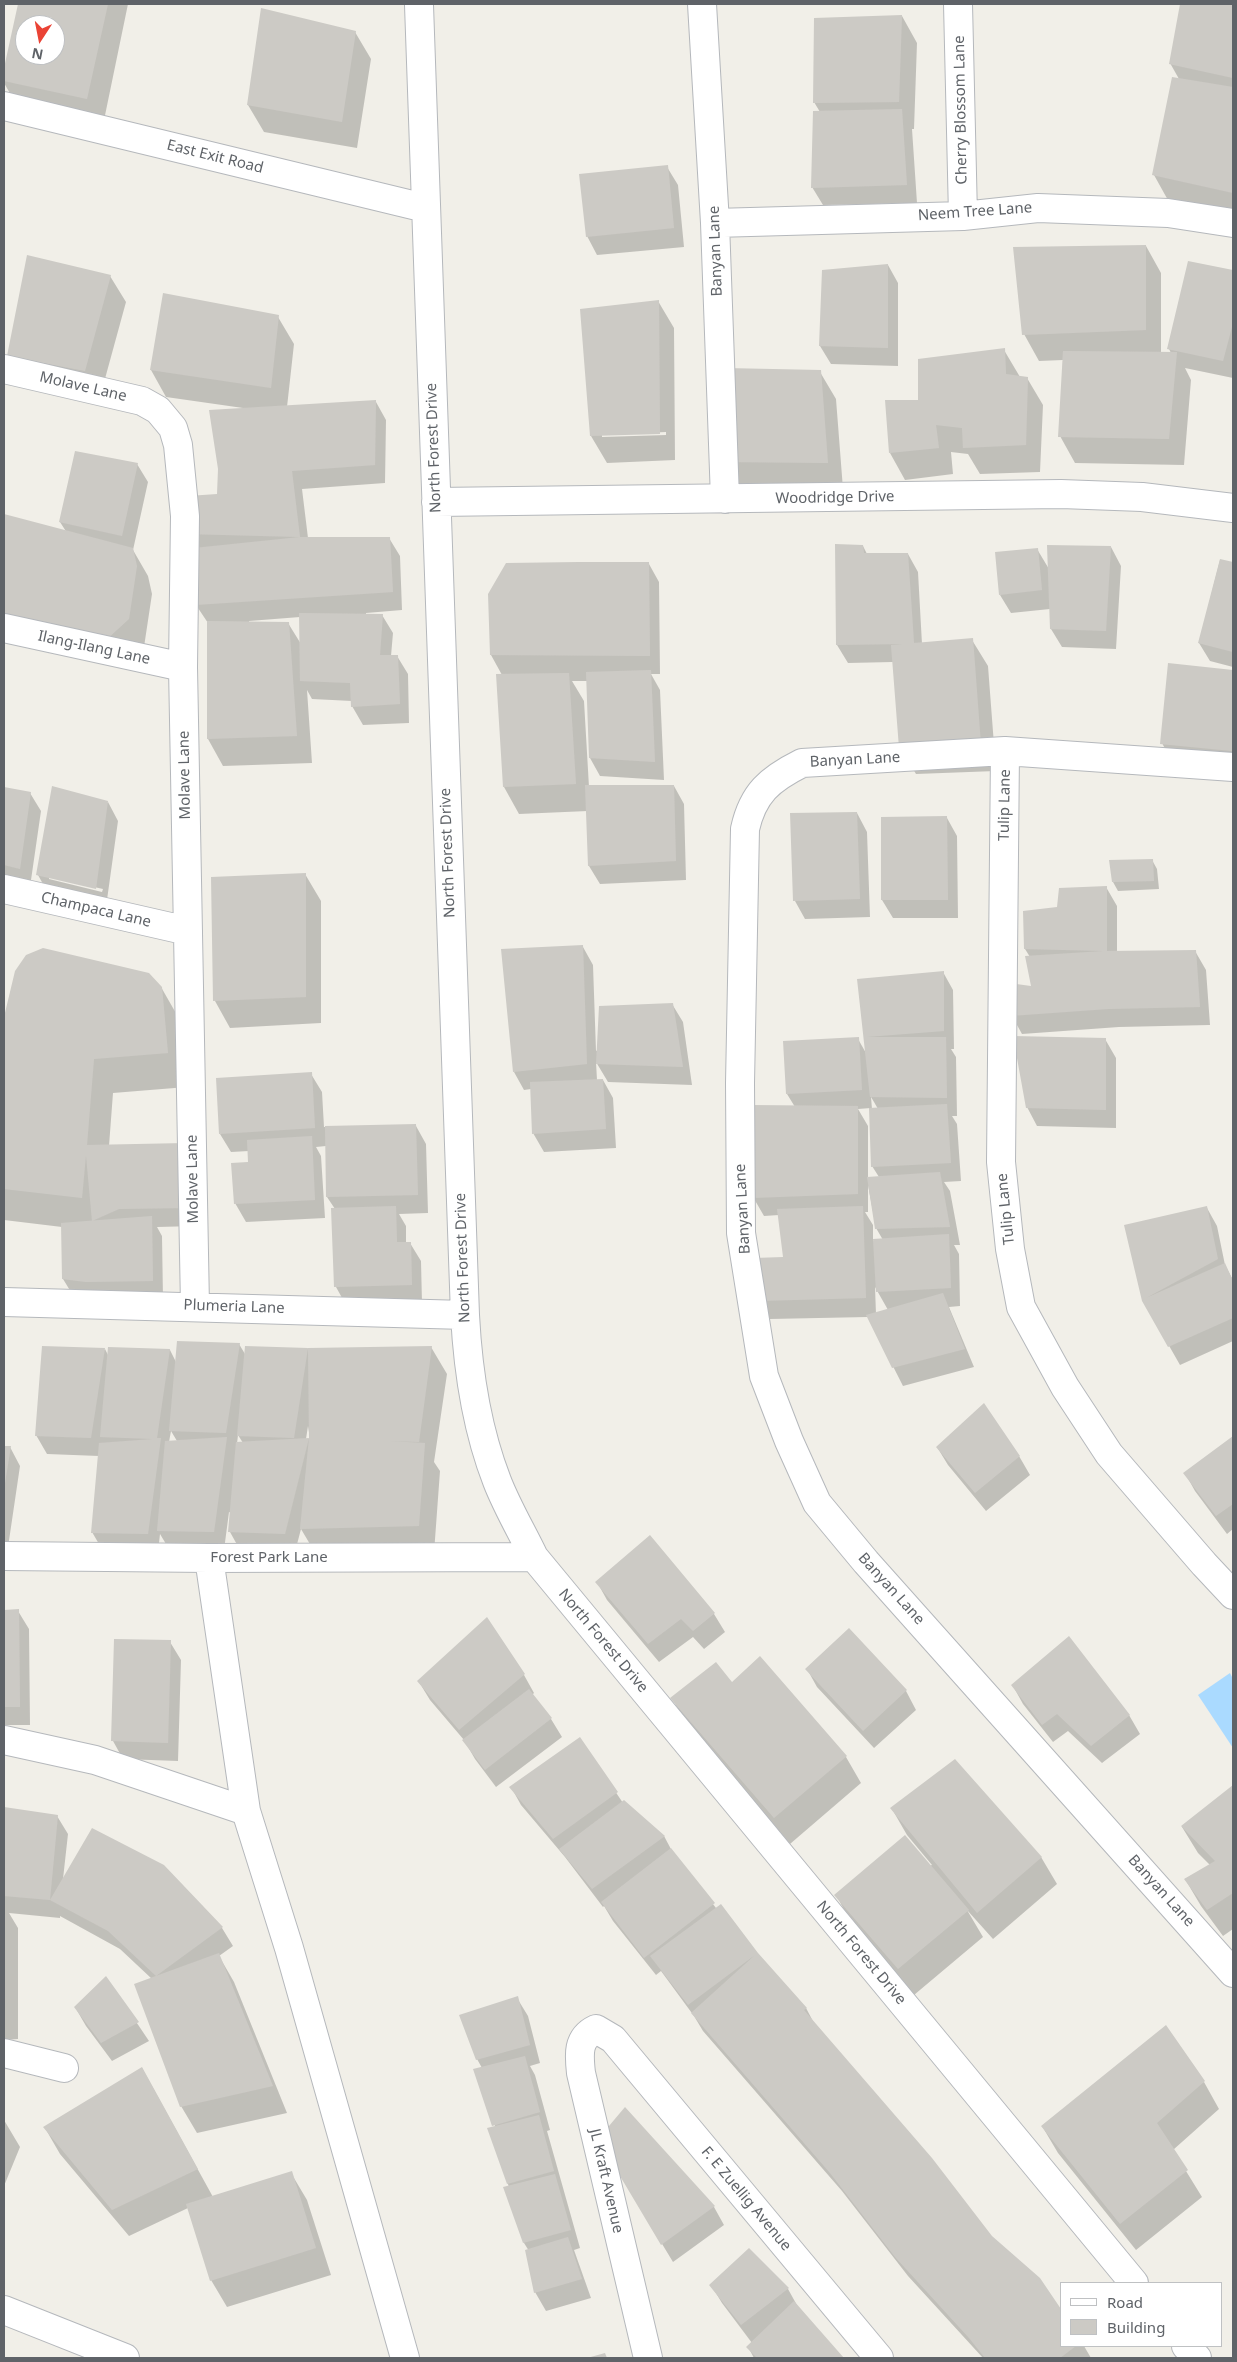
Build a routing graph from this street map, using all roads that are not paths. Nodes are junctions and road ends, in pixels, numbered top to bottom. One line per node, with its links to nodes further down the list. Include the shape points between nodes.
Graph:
1 (419, 4): 5 (street, North Forest Drive)
2 (702, 4): 7 (street, Banyan Lane)
3 (958, 4): 6 (street, Cherry Blossom Lane)
4 (4, 106): 5 (street, East Exit Road)
5 (425, 208): 11 (street, North Forest Drive)
6 (963, 216): 7 (street, Neem Tree Lane); 8 (street, Neem Tree Lane, via 1038,208 1168,214)
7 (715, 223): 10 (street, Banyan Lane)
8 (1233, 223)
9 (4, 369): 14 (street, Molave Lane, via 142,401 158,410 173,428 178,445 185,516)
10 (725, 499): 11 (street, Woodridge Drive); 12 (street, Woodridge Drive, via 1061,494 1142,497)
11 (436, 502): 21 (street, North Forest Drive)
12 (1233, 508)
13 (4, 628): 14 (street, Ilang-Ilang Lane)
14 (183, 667): 18 (street, Molave Lane)
15 (1005, 751): 16 (street, Banyan Lane); 25 (street, Tulip Lane, via 1001,1162 1010,1249 1021,1306 1065,1387 1109,1454); 28 (street, Banyan Lane, via 802,763 777,775 762,791 749,813 745,830 740,1082 741,1233 764,1376 817,1503)
16 (1233, 767)
17 (4, 889): 18 (street, Champaca Lane)
18 (188, 931): 20 (street, Molave Lane)
19 (4, 1302): 20 (street, Plumeria Lane)
20 (195, 1306): 21 (street, Plumeria Lane)
21 (465, 1315): 23 (street, North Forest Drive, via 468,1368 478,1415 497,1481)
22 (4, 1556): 24 (street, Forest Park Lane)
23 (534, 1557): 24 (street, Forest Park Lane); 32 (street, North Forest Drive)
24 (209, 1558): 27 (street)
25 (1233, 1595)
26 (4, 1740): 27 (street, via 96,1760)
27 (246, 1811): 36 (street, via 289,1948)
28 (1233, 1973)
29 (613, 2039): 37 (street, JL Kraft Avenue, via 596,2029 587,2033 581,2043 581,2073); 38 (street, F. E Zuellig Avenue)
30 (4, 2053): 31 (street)
31 (64, 2068)
32 (1133, 2282)
33 (4, 2310): 35 (street)
34 (1187, 2347): 39 (street)
35 (125, 2358)
36 (404, 2358)
37 (648, 2358)
38 (879, 2358)
39 (1196, 2358)

